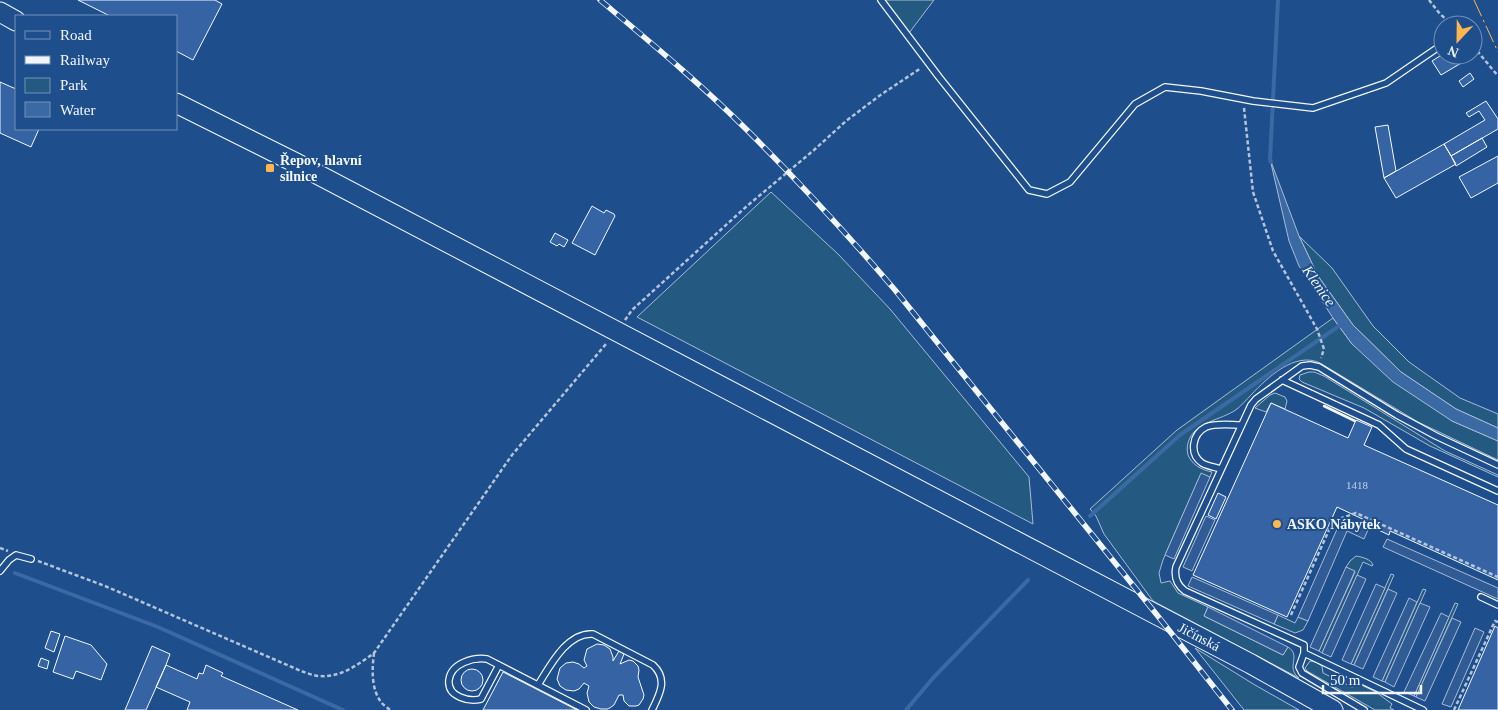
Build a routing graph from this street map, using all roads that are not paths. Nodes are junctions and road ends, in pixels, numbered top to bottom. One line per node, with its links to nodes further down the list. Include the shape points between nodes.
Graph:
1 (881, 0): 4 (lane, via 1029,190 1047,194 1070,182 1135,104 1165,87 1313,108 1386,83)
2 (0, 12): 3 (main road)
3 (15, 20)
4 (1433, 51)
5 (178, 104): 20 (main road, Jičínská, via 1251,664)
6 (1282, 380): 7 (lane, via 1256,399); 8 (lane, via 1302,366 1319,367 1397,415); 10 (lane, via 1380,425 1406,449)
7 (1241, 425): 9 (lane); 9 (lane, via 1216,425 1206,428 1196,438 1193,448 1196,457)
8 (1498, 465)
9 (1220, 469): 15 (lane, via 1176,567 1178,584 1185,592 1304,645)
10 (1498, 491)
11 (31, 559): 12 (lane, via 16,556)
12 (0, 571)
13 (1481, 597): 14 (lane)
14 (1498, 605)
15 (1304, 653): 21 (lane, via 1299,668 1302,673); 22 (lane)
16 (500, 665): 16 (lane, via 487,659 470,660 451,675 450,685 462,699 481,699); 17 (lane)
17 (538, 686): 18 (lane); 19 (lane, via 572,639 582,634 593,634 657,668 662,688)
18 (586, 710)
19 (652, 710)
20 (1333, 710)
21 (1364, 710)
22 (1423, 710)

